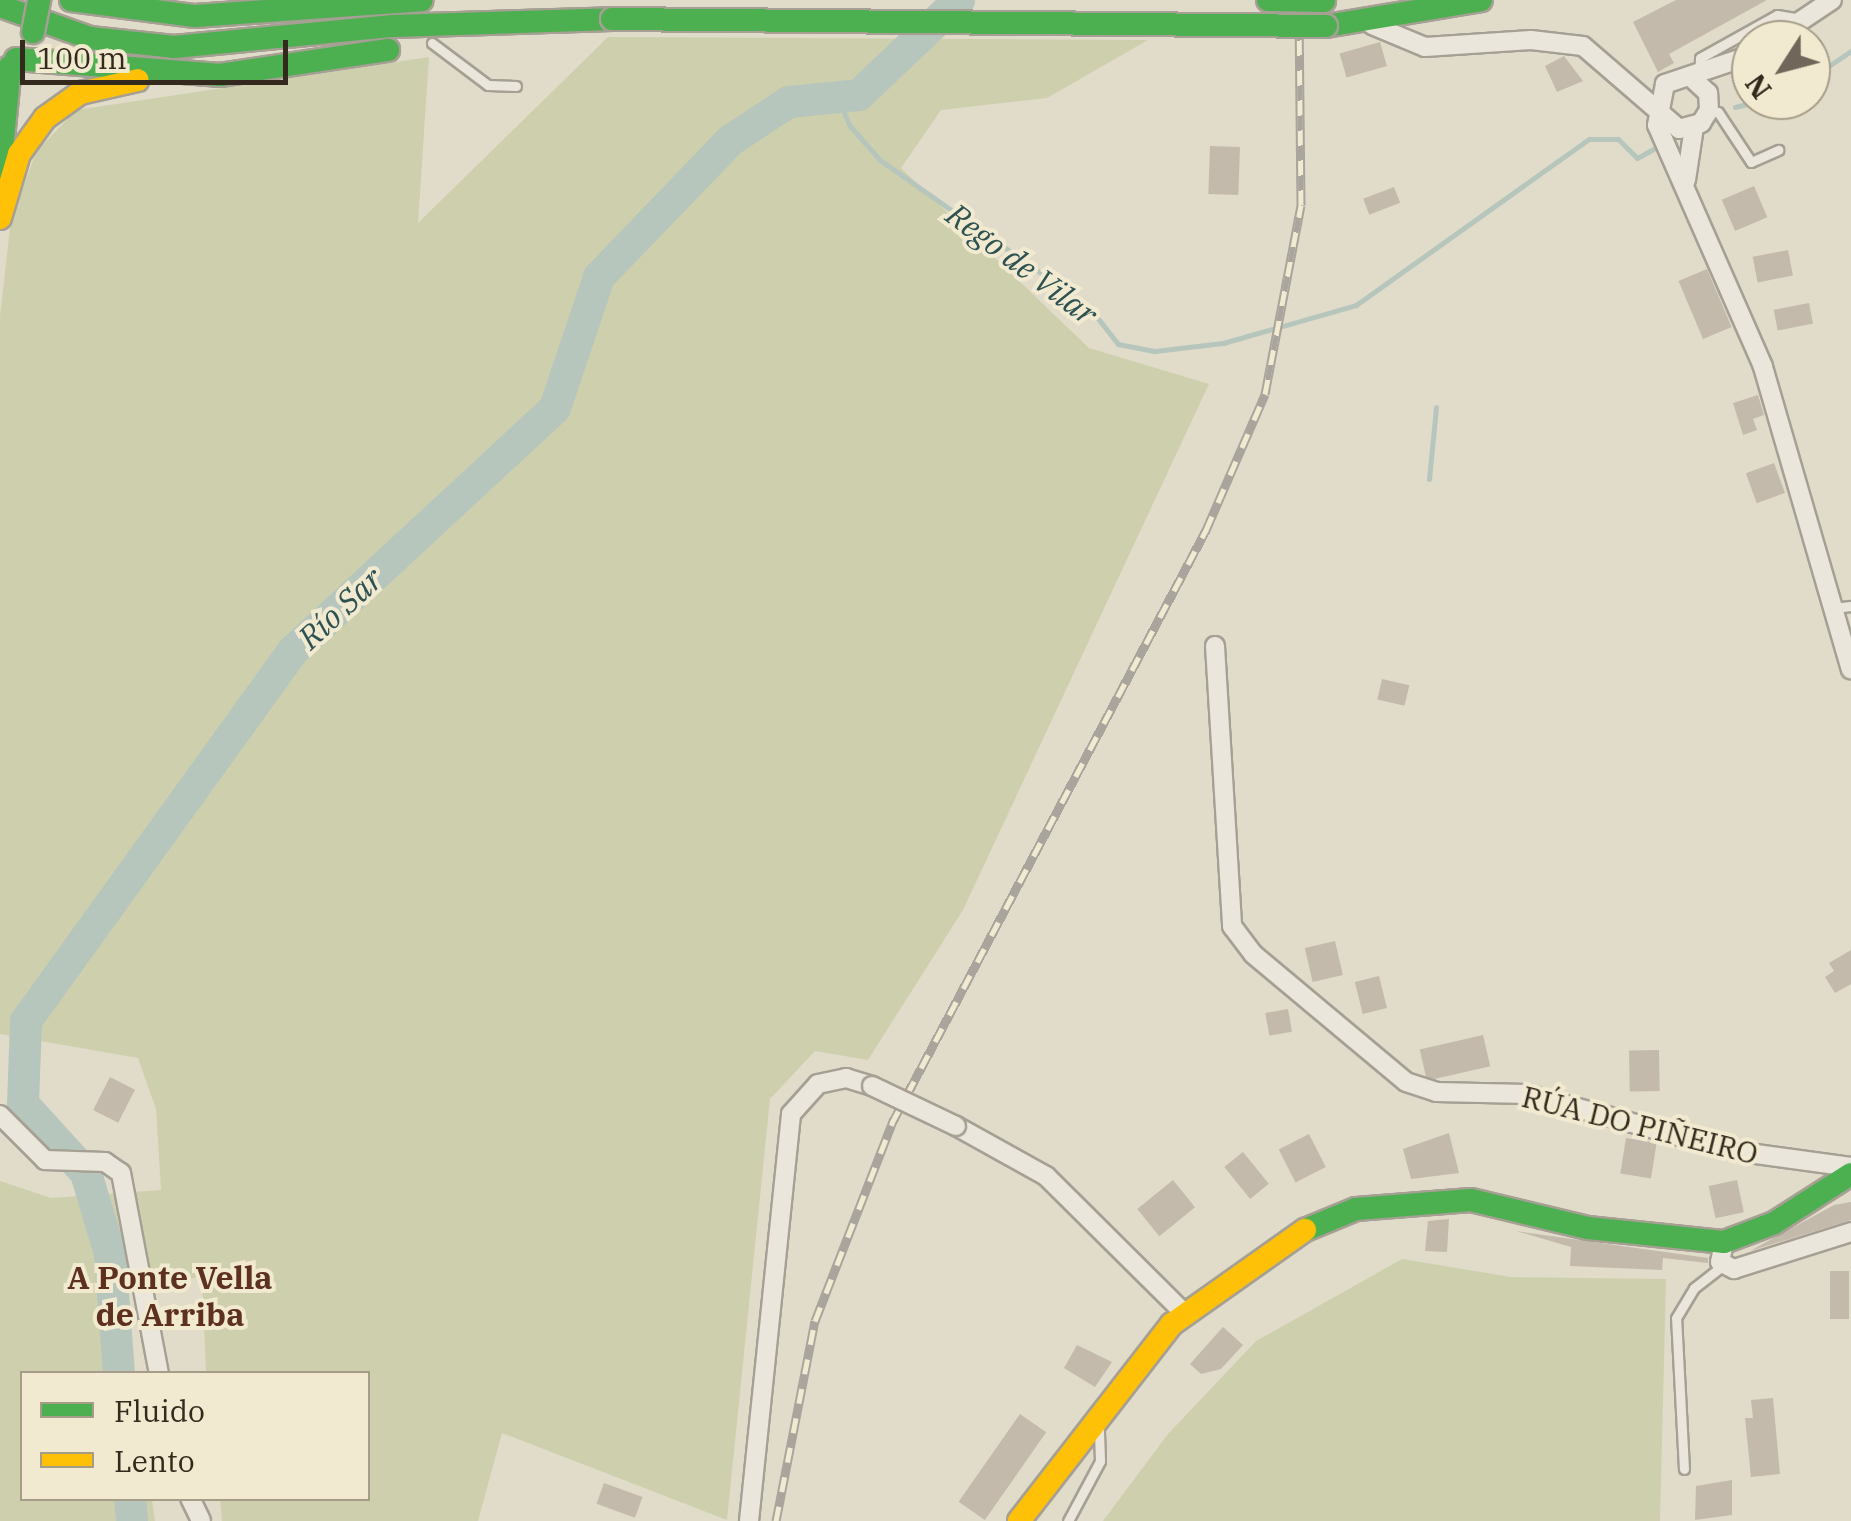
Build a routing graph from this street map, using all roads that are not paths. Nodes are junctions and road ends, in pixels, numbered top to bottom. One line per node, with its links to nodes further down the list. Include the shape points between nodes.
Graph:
1 (39, 0): 17 (main road, bridge, via 33,32)
2 (71, 0): 3 (main road, via 195,16)
3 (421, 0)
4 (1268, 0): 5 (main road, bridge)
5 (1330, 0)
6 (1481, 0): 13 (main road)
7 (1832, 0): 9 (street)
8 (0, 6): 10 (main road, via 90,38 174,47)
9 (1809, 16): 11 (lane); 12 (street)
10 (560, 19): 13 (main road, bridge); 15 (main road)
11 (1769, 20)
12 (1803, 20)
13 (1368, 24): 23 (street, via 1425,46 1531,40 1583,46)
14 (1731, 42): 19 (lane, via 1700,58)
15 (432, 43): 18 (main road, via 250,71); 21 (lane, via 488,85)
16 (1731, 64): 19 (street)
17 (9, 67): 18 (main road); 26 (main road)
18 (170, 74): 28 (main road, via 80,93 45,118 19,154)
19 (1695, 76): 22 (street); 23 (street, via 1666,84)
20 (1731, 78): 22 (street)
21 (516, 86)
22 (1712, 107): 24 (street); 25 (lane, via 1751,162)
23 (1658, 109): 24 (street, via 1672,126); 27 (street, via 1659,134)
24 (1694, 127): 27 (street, via 1684,163)
25 (1778, 150)
26 (0, 170)
27 (1692, 205): 29 (street, via 1763,367)
28 (0, 218)
29 (1842, 607): 31 (street)
30 (1215, 646): 33 (street, RÚA DO PIÑEIRO, via 1232,926 1253,954 1406,1082 1436,1092 1527,1094 1734,1150)
31 (1851, 669)
32 (0, 1115): 38 (street, via 36,1154 64,1166 105,1162 126,1184)
33 (1851, 1171): 35 (main road, via 1774,1223)
34 (1851, 1232): 36 (street, via 1784,1256)
35 (1724, 1242): 36 (street); 37 (main road, via 1588,1228 1488,1202 1372,1207 1291,1236)
36 (1722, 1266): 40 (lane, via 1694,1288 1676,1318)
37 (1184, 1313): 39 (main road); 41 (street, bridge, via 1046,1176 872,1086 846,1078 818,1084 791,1114)
38 (158, 1371)
39 (1098, 1412): 42 (main road); 43 (lane, via 1100,1460)
40 (1684, 1469)
41 (749, 1521)
42 (1018, 1521)
43 (1068, 1521)

